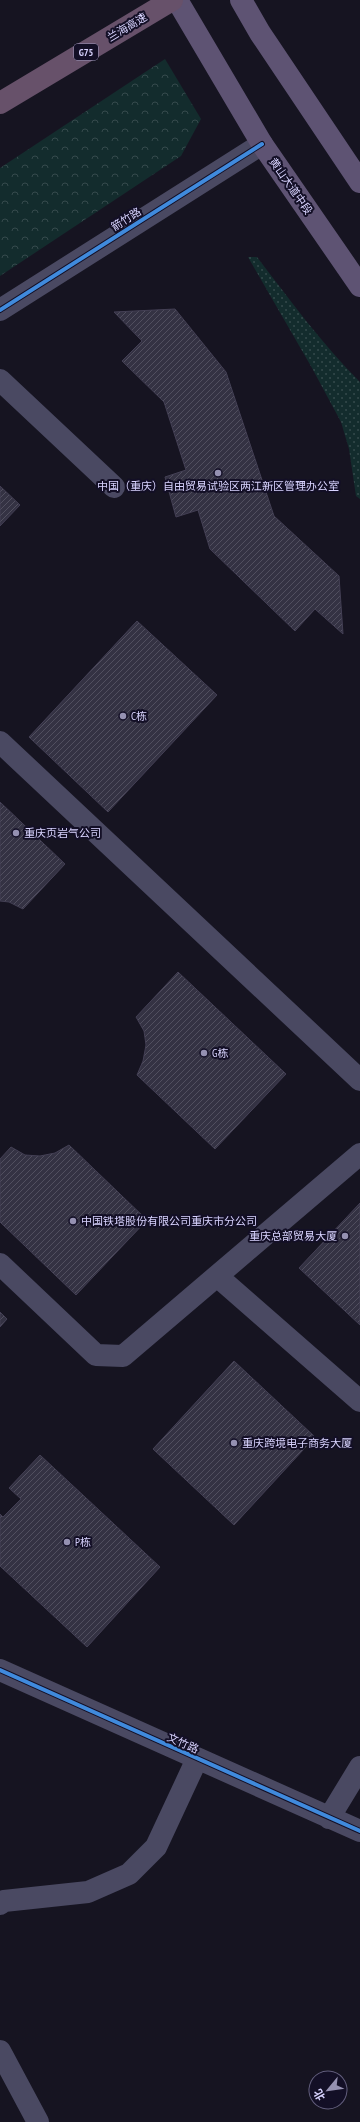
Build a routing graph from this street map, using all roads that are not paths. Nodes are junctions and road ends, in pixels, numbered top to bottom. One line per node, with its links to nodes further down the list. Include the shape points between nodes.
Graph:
1 (172, 0): 4 (highway, 兰海高速 / G75)
2 (177, 0): 5 (main road, 黄山大道中段)
3 (241, 0): 6 (main road, via 260,33)
4 (0, 103)
5 (262, 144): 7 (main road, 黄山大道中段); 8 (street, 箭竹路)
6 (360, 182)
7 (360, 286)
8 (0, 310)
9 (0, 380): 10 (street)
10 (114, 487)
11 (0, 742): 12 (street)
12 (360, 1080)
13 (360, 1154): 15 (street)
14 (0, 1264): 15 (street, via 96,1355 123,1356)
15 (217, 1276): 16 (street)
16 (360, 1402)
17 (0, 1670): 18 (street, 文竹路)
18 (197, 1759): 20 (street, 文竹路); 22 (street, via 156,1847 129,1874 88,1892 4,1901)
19 (360, 1767): 20 (street)
20 (329, 1818): 21 (street, 文竹路)
21 (360, 1831)
22 (0, 1904)
23 (0, 2051): 24 (street)
24 (38, 2122)

